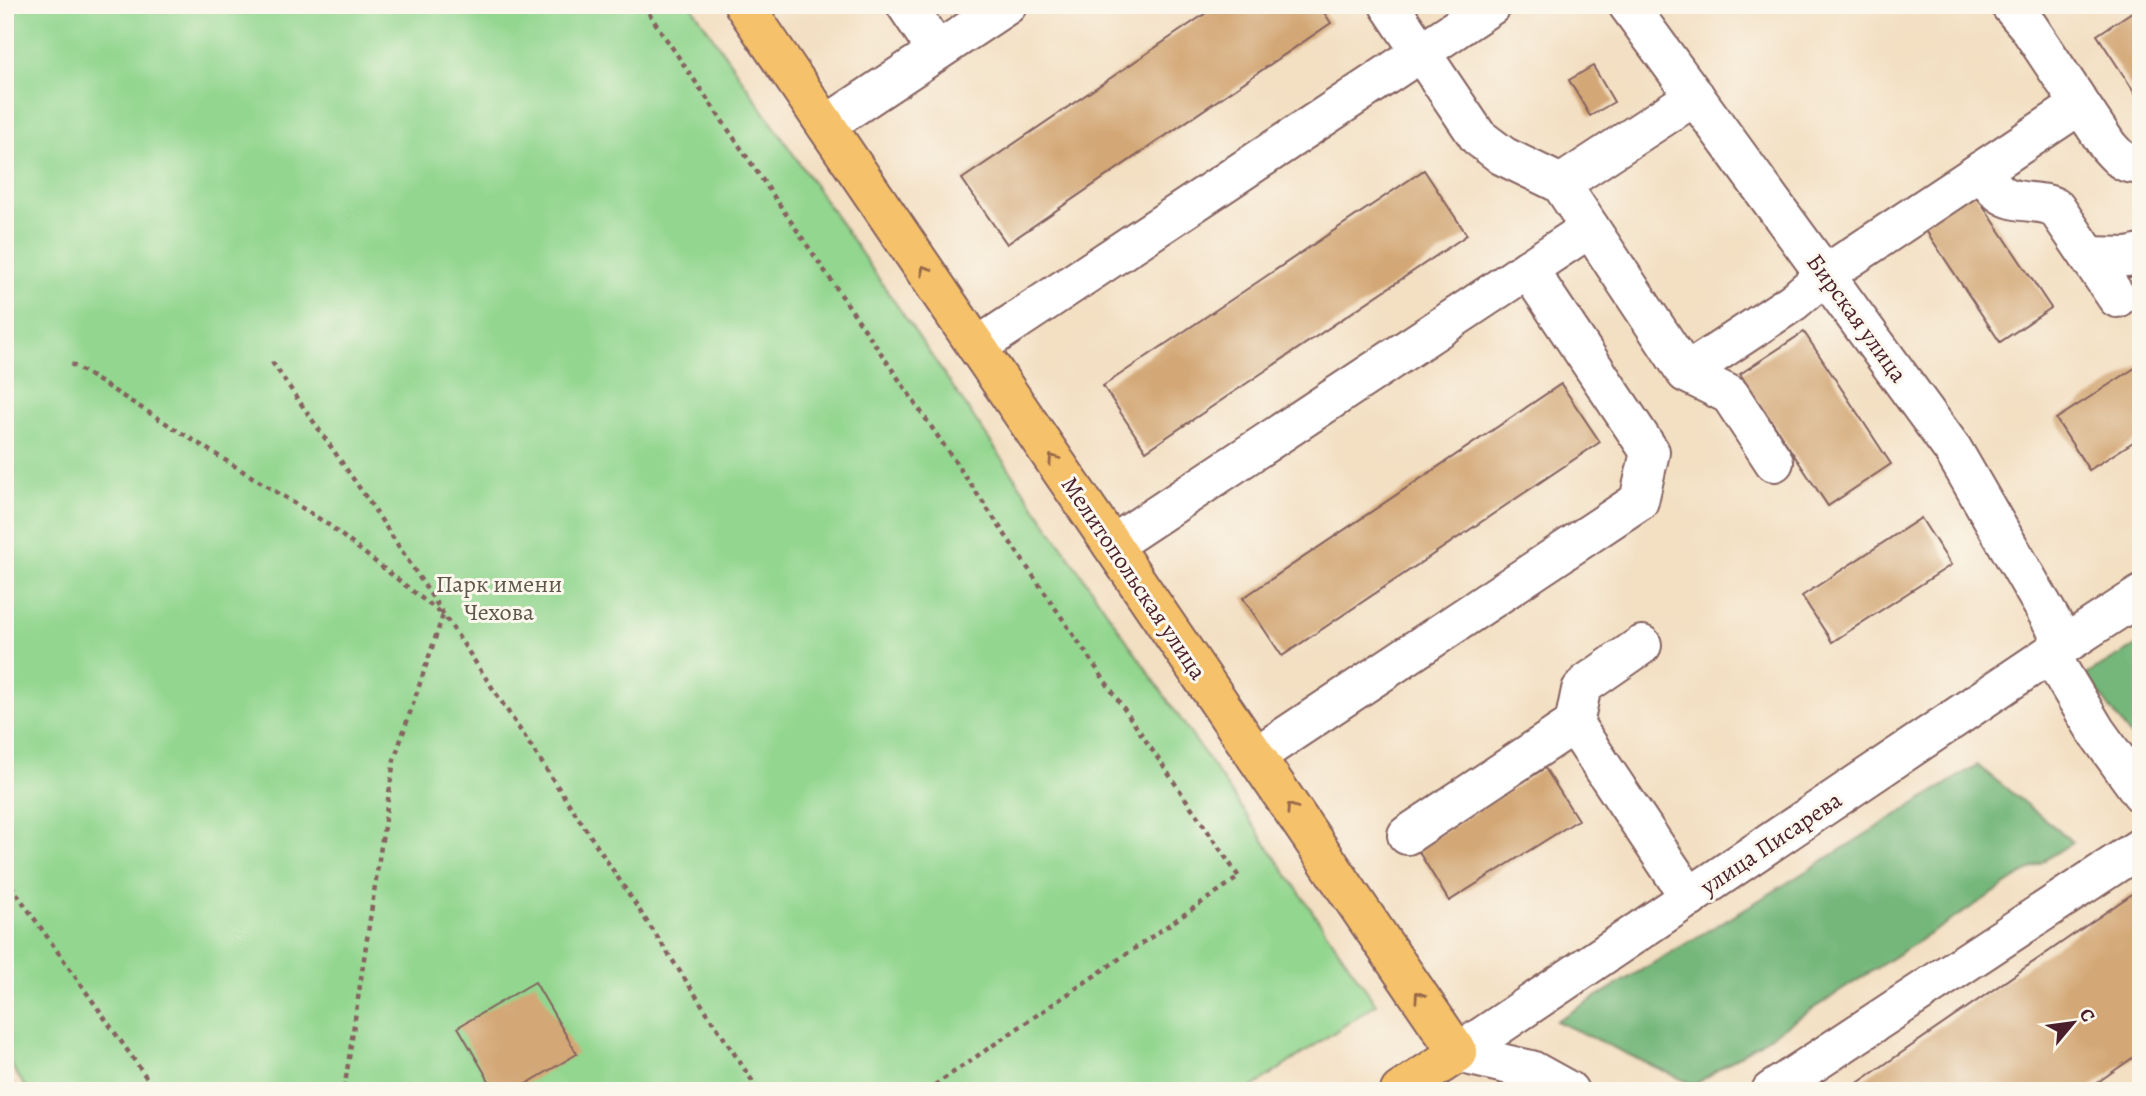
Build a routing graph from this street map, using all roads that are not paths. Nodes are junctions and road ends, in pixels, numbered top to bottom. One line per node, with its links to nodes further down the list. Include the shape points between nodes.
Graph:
1 (744, 5): 12 (main road, Мелитопольская улица)
2 (906, 5): 8 (street)
3 (1007, 5): 8 (street)
4 (1389, 5): 9 (street)
5 (1492, 5): 9 (street)
6 (1628, 5): 10 (street, Бирская улица)
7 (2010, 5): 11 (street)
8 (937, 51): 12 (street)
9 (1421, 52): 15 (street, via 1478,137 1503,156); 22 (street)
10 (1695, 96): 15 (street); 20 (street, Бирская улица)
11 (2080, 105): 13 (street, via 2121,161); 14 (street)
12 (826, 125): 22 (main road, Мелитопольская улица, one-way to 12)
13 (2141, 163)
14 (1982, 170): 18 (street, via 2008,198 2056,208); 20 (street)
15 (1561, 184): 16 (street)
16 (1590, 228): 19 (street); 23 (street)
17 (2141, 254): 18 (street)
18 (2089, 256): 21 (street)
19 (1528, 269): 25 (street); 30 (street, via 1650,452 1639,501)
20 (1825, 274): 23 (street, via 1793,302); 28 (street, Бирская улица, via 1954,450)
21 (2117, 298)
22 (977, 347): 25 (main road, Мелитопольская улица, one-way to 22)
23 (1686, 373): 24 (street, via 1730,395)
24 (1774, 462)
25 (1112, 545): 30 (main road, Мелитопольская улица)
26 (2141, 595): 28 (street, улица Писарева)
27 (1642, 645): 29 (street, via 1587,683 1581,690)
28 (2058, 649): 31 (street, Бирская улица, via 2096,731); 34 (street, улица Писарева)
29 (1574, 724): 32 (street); 34 (street)
30 (1256, 756): 35 (main road, Мелитопольская улица, one-way to 30)
31 (2141, 793)
32 (1406, 835)
33 (2141, 847): 38 (street)
34 (1690, 898): 35 (street, улица Писарева)
35 (1458, 1053): 36 (main road, улица Писарева); 37 (street, via 1531,1070)
36 (1400, 1091)
37 (1569, 1091)
38 (1771, 1091)

